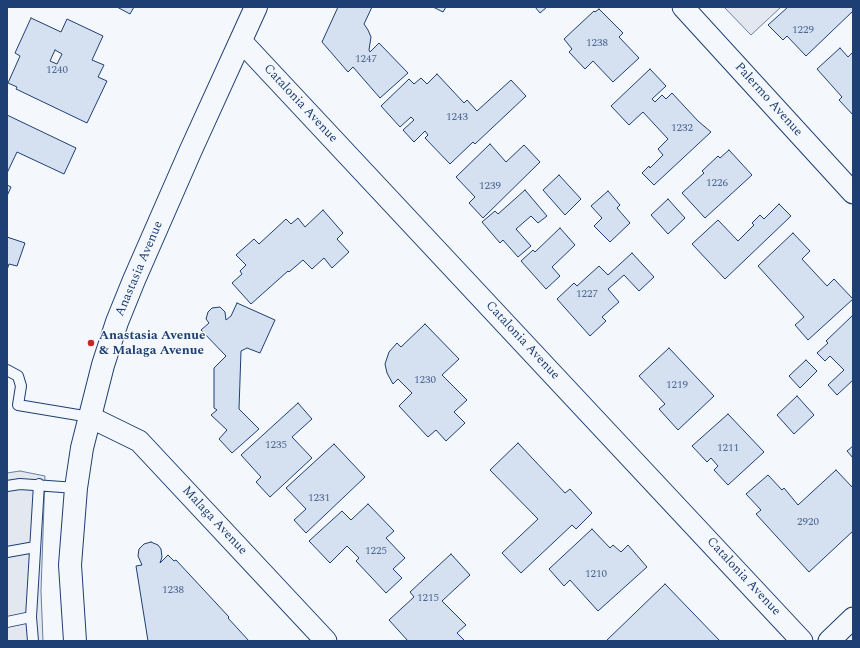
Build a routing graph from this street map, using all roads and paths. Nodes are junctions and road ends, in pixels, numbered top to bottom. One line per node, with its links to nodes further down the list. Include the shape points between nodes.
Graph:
1 (256, 7): 3 (street, Anastasia Avenue)
2 (682, 7): 4 (street, Palermo Avenue)
3 (240, 41): 6 (street, Anastasia Avenue, via 117,322); 18 (street, Catalonia Avenue)
4 (853, 193)
5 (7, 370): 6 (lane, via 18,376 21,386 18,405)
6 (90, 417): 9 (street, Anastasia Avenue); 17 (street, Malaga Avenue, via 139,441)
7 (39, 484): 8 (lane); 9 (lane); 10 (lane)
8 (7, 486)
9 (76, 488): 16 (street, Anastasia Avenue, via 70,566)
10 (35, 547): 11 (lane); 12 (lane)
11 (7, 552)
12 (31, 617): 14 (lane); 15 (lane)
13 (853, 618): 19 (street)
14 (7, 622)
15 (33, 641)
16 (75, 641)
17 (326, 641)
18 (802, 641)
19 (829, 641)

